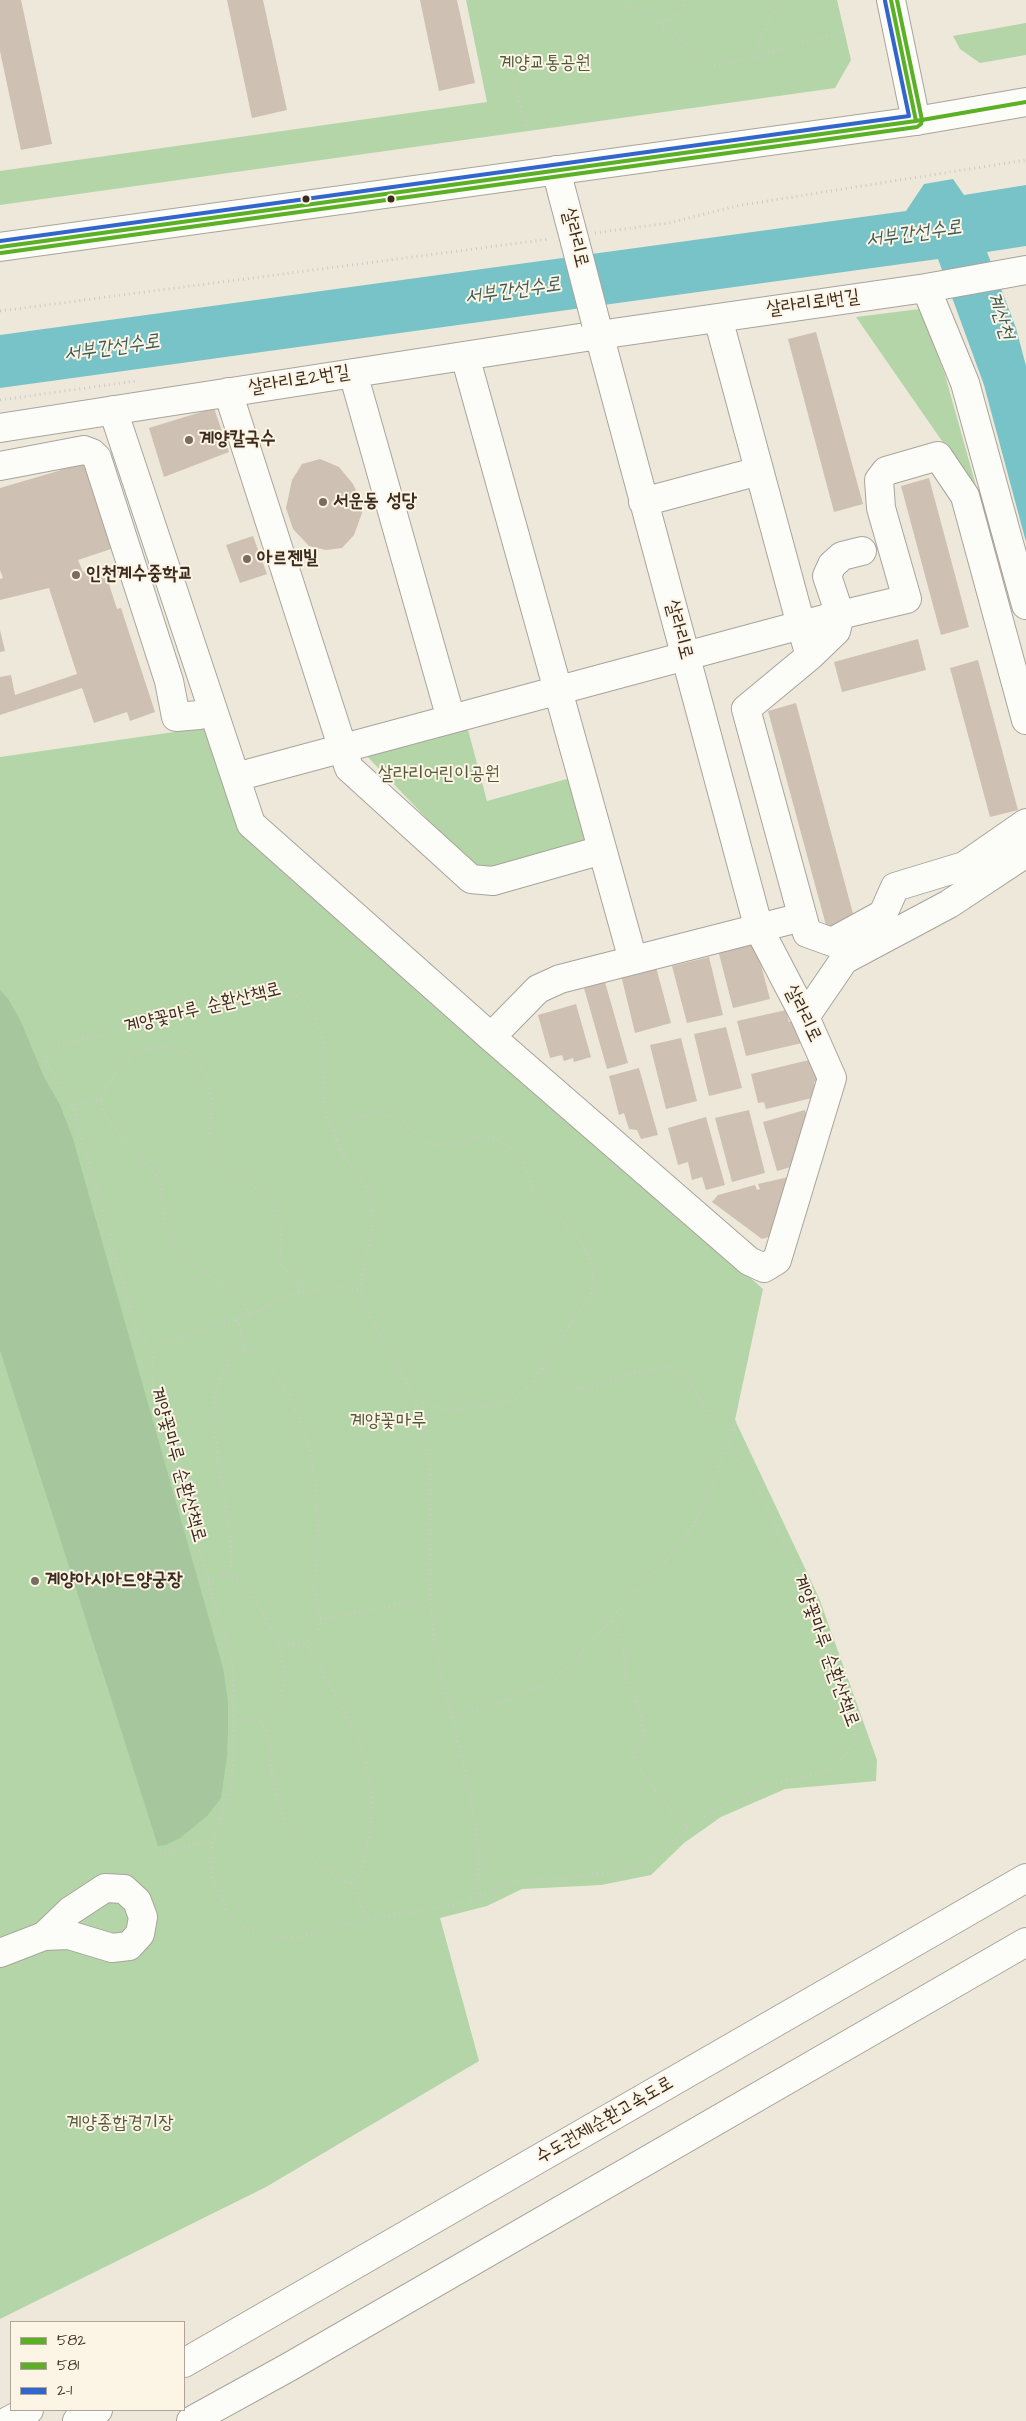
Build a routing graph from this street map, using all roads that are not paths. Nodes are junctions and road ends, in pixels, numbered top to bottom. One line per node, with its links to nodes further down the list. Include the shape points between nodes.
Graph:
1 (891, 0): 3 (main road)
2 (1026, 102): 3 (main road)
3 (916, 121): 4 (main road)
4 (556, 170): 5 (main road); 9 (main road, 살라리로, bridge)
5 (0, 247)
6 (1026, 270): 7 (main road, 살라리로1번길)
7 (933, 287): 8 (main road, 살라리로1번길); 19 (main road, via 965,383)
8 (718, 318): 9 (main road, 살라리로1번길); 16 (main road)
9 (597, 329): 10 (main road, 살라리로2번길); 17 (main road, 살라리로)
10 (465, 356): 11 (main road, 살라리로2번길); 24 (main road)
11 (353, 373): 12 (main road, 살라리로2번길); 26 (main road)
12 (228, 392): 13 (main road, 살라리로2번길); 28 (main road)
13 (113, 410): 14 (main road, 살라리로2번길); 25 (main road)
14 (0, 428)
15 (0, 466): 25 (main road, via 84,450 92,453 169,681 176,717)
16 (759, 471): 17 (main road); 21 (main road)
17 (643, 502): 22 (main road, 살라리로)
18 (862, 551): 20 (main road, via 842,556 830,570 828,576)
19 (1026, 605)
20 (840, 615): 21 (main road); 23 (main road, via 836,631); 27 (main road, via 907,599 880,503 879,480 886,471 938,456 965,496)
21 (801, 625): 22 (main road); 23 (main road)
22 (685, 656): 24 (main road); 34 (main road, 살라리로)
23 (810, 656): 33 (main road, via 746,710)
24 (558, 691): 26 (main road); 31 (main road)
25 (214, 710): 29 (main road)
26 (451, 719): 28 (main road)
27 (1026, 720)
28 (343, 748): 29 (main road); 31 (main road, via 350,768 471,879 493,881)
29 (236, 777): 37 (main road, via 251,824)
30 (1026, 823): 33 (main road, via 964,866 895,887 883,914 832,942 807,933)
31 (602, 850): 35 (main road)
32 (1026, 853): 36 (main road, via 950,904 844,960)
33 (802, 917): 34 (main road)
34 (758, 929): 35 (main road); 36 (main road, 살라리로)
35 (632, 960): 37 (main road, via 538,988)
36 (805, 1017): 37 (main road, 살라리로, via 832,1078 777,1260 764,1268 749,1261)
37 (491, 1037)
38 (1026, 1878): 42 (main road, 수도권제1순환고속도로)
39 (44, 1936): 41 (main road)
40 (1026, 1942): 49 (main road)
41 (0, 1953)
42 (244, 2330): 43 (main road); 44 (main road, 수도권제1순환고속도로)
43 (185, 2352)
44 (185, 2362)
45 (27, 2411): 47 (main road)
46 (96, 2411): 48 (main road)
47 (8, 2421)
48 (77, 2421)
49 (191, 2421)

